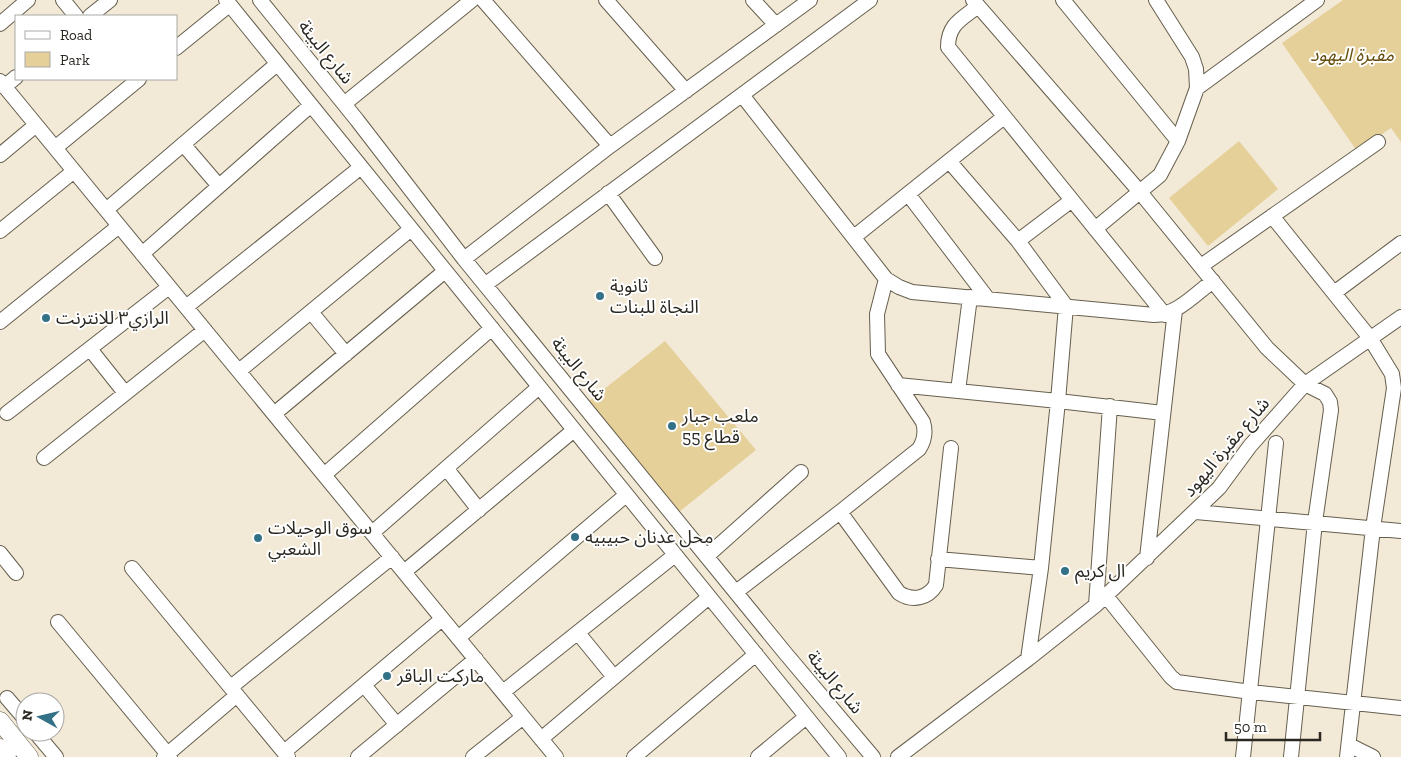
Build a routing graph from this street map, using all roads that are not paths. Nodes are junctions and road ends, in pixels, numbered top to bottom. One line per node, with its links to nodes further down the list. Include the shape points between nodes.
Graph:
1 (28, 0): 18 (street)
2 (63, 0): 16 (street)
3 (110, 0): 17 (street)
4 (260, 0): 28 (street, شارع البيئة)
5 (472, 0): 28 (street)
6 (483, 0): 35 (street)
7 (606, 0): 26 (street)
8 (753, 0): 19 (street)
9 (810, 0): 19 (street)
10 (870, 0): 27 (street)
11 (1063, 0): 32 (street)
12 (1156, 0): 25 (street, via 1192,57)
13 (1317, 0): 25 (street)
14 (228, 2): 20 (street); 21 (street)
15 (975, 3): 30 (street, via 951,28 948,47); 42 (street)
16 (75, 15)
17 (91, 15)
18 (0, 24)
19 (776, 25): 26 (street)
20 (178, 46)
21 (277, 64): 29 (street); 34 (street)
22 (15, 78): 24 (street)
23 (138, 80): 36 (street)
24 (2, 84): 31 (street)
25 (1197, 88): 32 (street)
26 (686, 91): 35 (street)
27 (742, 95): 43 (street); 52 (street)
28 (344, 104): 56 (street, شارع البيئة)
29 (311, 105): 39 (street); 41 (street)
30 (1004, 117): 38 (street); 45 (street)
31 (36, 125): 36 (street); 37 (street)
32 (1178, 141): 42 (street, via 1160,175)
33 (1378, 142): 47 (street)
34 (183, 144): 41 (street); 46 (street)
35 (610, 146): 56 (street)
36 (55, 148): 40 (street)
37 (0, 155)
38 (950, 161): 44 (street); 53 (street)
39 (361, 167): 49 (street); 68 (street)
40 (74, 171): 46 (street); 51 (street)
41 (219, 186): 55 (street)
42 (1140, 192): 50 (street); 58 (street)
43 (608, 193): 57 (street); 62 (street)
44 (908, 194): 52 (street); 66 (street)
45 (1072, 200): 50 (street); 53 (street)
46 (106, 210): 48 (street)
47 (1272, 216): 58 (street); 64 (street)
48 (119, 226): 55 (street); 72 (street)
49 (411, 229): 59 (street); 69 (street)
50 (1095, 229): 70 (street)
51 (0, 231)
52 (854, 237): 60 (street)
53 (1018, 241): 67 (street)
54 (1401, 243): 64 (street)
55 (142, 254): 63 (street)
56 (464, 258): 62 (street, شارع البيئة)
57 (655, 258)
58 (1201, 266): 61 (street)
59 (445, 271): 73 (street); 77 (street)
60 (886, 278): 65 (street, via 912,292); 80 (street, via 877,314 878,354)
61 (1213, 281): 70 (street); 79 (street, via 1267,348)
62 (486, 284): 108 (street, شارع البيئة)
63 (169, 287): 68 (street); 76 (street)
64 (1334, 293): 75 (street)
65 (970, 297): 66 (street); 83 (street)
66 (988, 299): 67 (street)
67 (1066, 306): 70 (street); 85 (street)
68 (186, 307): 74 (street)
69 (311, 312): 77 (street); 78 (street)
70 (1170, 313): 88 (street)
71 (1401, 316): 75 (street, شارع مقبرة اليهود)
72 (0, 322)
73 (492, 328): 81 (street); 96 (street)
74 (205, 330): 78 (street); 84 (street)
75 (1370, 338): 79 (street, شارع مقبرة اليهود); 82 (street)
76 (90, 348): 84 (street); 87 (street)
77 (346, 354): 89 (street)
78 (239, 372): 89 (street)
79 (1306, 384): 100 (street, شارع مقبرة اليهود, via 1250,446 1220,488); 102 (street, via 1325,394 1331,410)
80 (898, 385): 83 (street); 99 (street, via 923,422 923,443)
81 (539, 387): 90 (street); 94 (street)
82 (1397, 388): 103 (street)
83 (958, 391): 85 (street)
84 (125, 393): 93 (street)
85 (1058, 401): 86 (street); 113 (street)
86 (1110, 406): 88 (street); 118 (street)
87 (7, 413)
88 (1163, 413): 110 (street)
89 (274, 414): 96 (street)
90 (574, 430): 97 (street); 98 (street)
91 (1276, 443): 101 (street)
92 (951, 448): 111 (street)
93 (44, 458)
94 (446, 468): 98 (street); 105 (street)
95 (801, 472): 108 (street)
96 (324, 476): 105 (street)
97 (626, 495): 107 (street); 122 (street)
98 (479, 510): 114 (street)
99 (840, 512): 111 (street, via 904,597 924,597 931,593 936,585); 116 (street)
100 (1196, 512): 101 (street); 110 (street, شارع مقبرة اليهود)
101 (1269, 518): 102 (street); 132 (street)
102 (1315, 522): 103 (street); 133 (street)
103 (1373, 528): 104 (street); 135 (street)
104 (1401, 531)
105 (372, 533): 109 (street)
106 (0, 553): 115 (street)
107 (675, 555): 117 (street); 121 (street)
108 (706, 556): 116 (street, شارع البيئة)
109 (392, 557): 114 (street); 130 (street)
110 (1146, 558): 118 (street, شارع مقبرة اليهود)
111 (938, 559): 113 (street)
112 (132, 568): 130 (street)
113 (1041, 568): 125 (street)
114 (404, 572): 119 (street)
115 (16, 573)
116 (736, 592): 124 (street, شارع البيئة)
117 (709, 597): 123 (street); 128 (street)
118 (1101, 600): 125 (street, شارع مقبرة اليهود); 132 (street, via 1177,682)
119 (442, 619): 122 (street); 129 (street)
120 (58, 622): 147 (street)
121 (578, 633): 128 (street); 131 (street)
122 (458, 638): 126 (street)
123 (756, 654): 127 (street); 154 (street)
124 (786, 654): 127 (street); 157 (street, شارع البيئة)
125 (1028, 659): 158 (street, شارع مقبرة اليهود)
126 (476, 660): 131 (street); 141 (street)
127 (768, 670): 139 (street)
128 (614, 677): 142 (street)
129 (364, 685): 141 (street); 146 (street)
130 (234, 691): 146 (street); 147 (street)
131 (503, 692): 138 (street)
132 (1251, 692): 133 (street); 159 (street)
133 (1296, 697): 135 (street); 160 (street)
134 (7, 698): 136 (street)
135 (1354, 703): 137 (street); 145 (street)
136 (15, 708)
137 (1401, 708)
138 (523, 717): 142 (street); 152 (street)
139 (806, 717): 155 (street); 156 (street)
140 (0, 721): 149 (main road)
141 (397, 725): 151 (street)
142 (541, 739): 153 (street)
143 (43, 742): 150 (street)
144 (0, 748): 148 (main road)
145 (1348, 751): 161 (street)
146 (286, 755)
147 (167, 756)
148 (7, 757)
149 (29, 757)
150 (56, 757)
151 (358, 757)
152 (473, 757)
153 (556, 757)
154 (634, 757)
155 (758, 757)
156 (839, 757)
157 (874, 757)
158 (898, 757)
159 (1243, 757)
160 (1291, 757)
161 (1373, 757)

